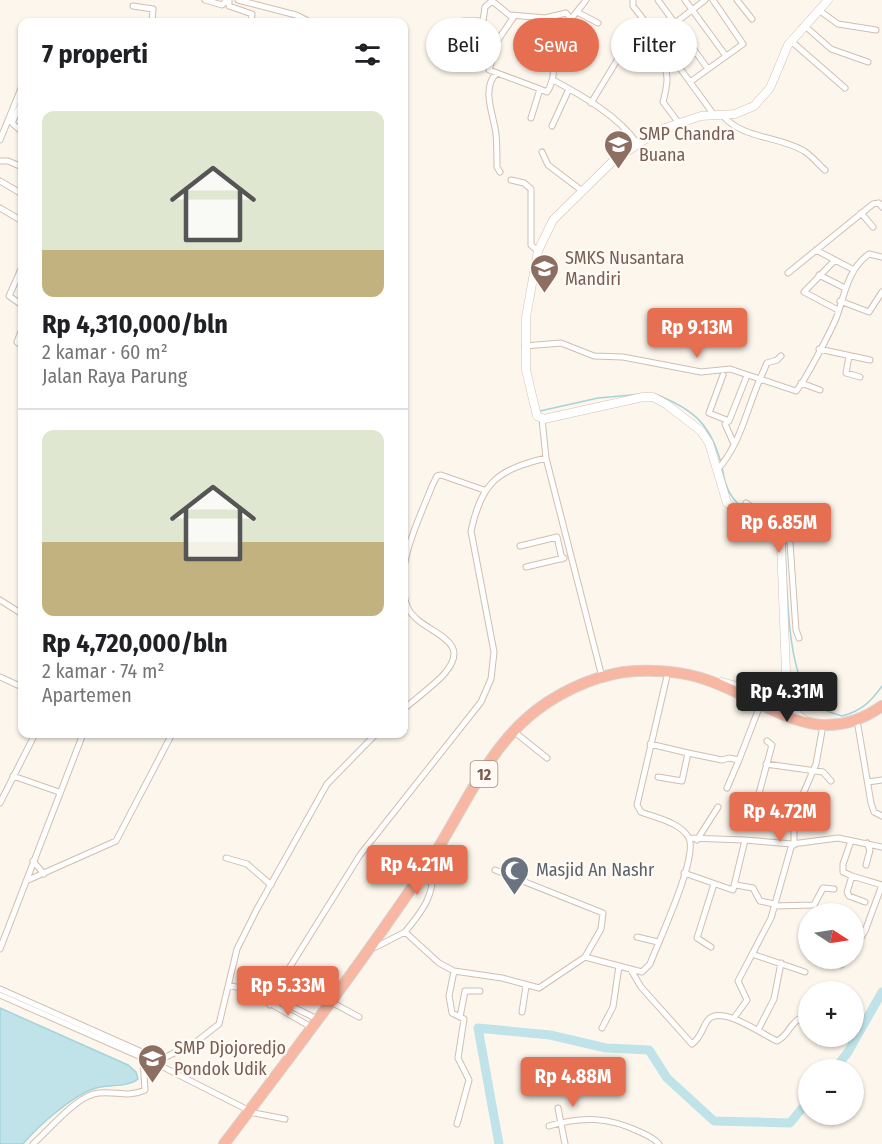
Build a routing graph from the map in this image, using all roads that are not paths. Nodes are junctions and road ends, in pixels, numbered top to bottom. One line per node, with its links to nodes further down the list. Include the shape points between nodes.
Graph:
1 (205, 0): 2 (street, via 222,5)
2 (228, 0): 20 (street, via 229,6)
3 (238, 0): 14 (street)
4 (491, 0): 22 (street); 27 (street)
5 (586, 0): 19 (street)
6 (633, 0): 33 (street)
7 (658, 0): 34 (street)
8 (685, 0): 17 (street)
9 (705, 0): 17 (street)
10 (713, 0): 41 (street, via 742,43)
11 (737, 0): 16 (street)
12 (748, 0): 16 (street)
13 (828, 0): 18 (street)
14 (252, 3): 20 (street); 21 (street)
15 (133, 6): 23 (street, via 153,9)
16 (744, 9): 36 (street)
17 (693, 11): 35 (street); 41 (street)
18 (820, 11): 37 (street); 38 (street, via 838,24)
19 (577, 12): 31 (street); 32 (street)
20 (252, 14): 24 (street)
21 (296, 15): 25 (street); 26 (street)
22 (511, 15): 28 (street); 48 (street, via 512,21 501,34 489,68)
23 (152, 18)
24 (252, 18)
25 (296, 18)
26 (302, 18)
27 (483, 18)
28 (545, 18)
29 (545, 18): 30 (street, via 566,13)
30 (570, 18)
31 (572, 18)
32 (588, 18)
33 (642, 18)
34 (670, 18)
35 (683, 18)
36 (752, 19)
37 (805, 26): 39 (street); 42 (street, via 831,49)
38 (876, 30)
39 (790, 41): 51 (street); 57 (street, via 763,97 744,111)
40 (697, 54): 44 (street)
41 (726, 56): 44 (street)
42 (868, 62)
43 (611, 69): 55 (street)
44 (708, 69): 50 (street)
45 (552, 72): 49 (street)
46 (666, 72): 59 (street, via 663,102)
47 (683, 72): 50 (street)
48 (496, 74): 52 (street); 68 (street, via 491,81 490,100)
49 (553, 80): 52 (street, via 547,92); 53 (street)
50 (690, 82): 57 (street)
51 (845, 88)
52 (540, 89): 58 (street)
53 (569, 89): 55 (street); 60 (street)
54 (18, 96): 62 (street)
55 (591, 103): 63 (street, via 628,131)
56 (18, 112): 61 (street, via 12,123)
57 (718, 115): 59 (street); 67 (street, via 751,134 802,150)
58 (531, 118)
59 (678, 122): 63 (street)
60 (552, 126)
61 (18, 128)
62 (0, 140)
63 (637, 143): 71 (street)
64 (542, 152): 71 (street, via 548,165)
65 (0, 161): 66 (street)
66 (18, 165)
67 (825, 171)
68 (500, 172)
69 (511, 180): 80 (street, via 531,189 531,245)
70 (0, 181): 72 (street)
71 (581, 190): 80 (street, via 553,220)
72 (18, 192)
73 (882, 207): 75 (street, via 873,204)
74 (0, 208): 76 (street)
75 (861, 213): 77 (street); 79 (street)
76 (18, 219)
77 (873, 227)
78 (882, 249): 81 (street)
79 (816, 250): 82 (street); 84 (street)
80 (538, 251): 92 (street)
81 (879, 256): 83 (street, via 866,255)
82 (835, 260): 83 (street); 85 (street)
83 (854, 270): 87 (street)
84 (788, 273)
85 (819, 275): 87 (street); 91 (street, via 804,292)
86 (18, 276): 90 (street, via 9,297)
87 (844, 288): 89 (street)
88 (882, 292): 89 (street, via 869,312)
89 (840, 301): 91 (street)
90 (18, 302)
91 (838, 310): 93 (street)
92 (525, 346): 100 (street, via 561,343 594,356 623,357 701,372 730,369); 103 (street, via 534,412)
93 (819, 349): 95 (street); 101 (street)
94 (781, 356): 100 (street, via 767,363)
95 (849, 356): 96 (street); 98 (street, via 846,373)
96 (870, 360)
97 (723, 375): 104 (street, via 709,413)
98 (860, 377)
99 (746, 378): 104 (street)
100 (760, 379): 101 (street, via 794,391); 105 (street)
101 (801, 383): 102 (street)
102 (819, 390)
103 (542, 419): 106 (street); 107 (street, via 653,397 701,431)
104 (729, 421): 105 (street, via 724,424)
105 (734, 444): 107 (street)
106 (546, 458): 108 (street, via 514,466); 111 (street)
107 (717, 470): 118 (street, via 727,502 742,516 777,536 781,544)
108 (484, 490): 112 (street, via 437,476); 198 (street, via 471,531 494,652 481,702 360,855)
109 (746, 503): 119 (street, via 777,520 786,531)
110 (520, 546): 113 (street, via 556,537)
111 (571, 556): 113 (street); 123 (street)
112 (408, 557)
113 (562, 559): 114 (street)
114 (526, 567)
115 (0, 600): 117 (street)
116 (408, 605): 127 (street, via 422,626 448,639 453,646 450,666 444,675)
117 (18, 611)
118 (785, 614): 119 (street); 126 (street)
119 (795, 614): 120 (street)
120 (799, 638)
121 (667, 676): 129 (highway, 12, via 707,683); 133 (highway, 12, via 624,677 586,687 547,708); 139 (street)
122 (0, 677): 125 (street)
123 (603, 678): 124 (highway, 12, via 625,672 651,672); 165 (highway, 12, via 566,692 526,719 495,757)
124 (708, 680): 126 (street); 132 (highway, 12)
125 (18, 685)
126 (787, 698): 132 (street, via 791,709)
127 (408, 706)
128 (882, 706): 132 (highway, 12, via 851,723)
129 (759, 708): 132 (highway, 12, via 801,726); 142 (street)
130 (882, 713): 131 (highway, 12)
131 (858, 726): 132 (highway, 12); 149 (street)
132 (819, 728): 144 (street)
133 (517, 734): 141 (street); 165 (highway, 12)
134 (33, 738): 145 (street)
135 (81, 738): 151 (street)
136 (170, 738): 169 (street, via 116,841)
137 (372, 738): 173 (street, via 327,784)
138 (767, 741): 143 (street, via 772,745)
139 (650, 744): 140 (street); 156 (street, via 638,808 665,820)
140 (688, 753): 142 (street); 146 (street, via 682,781)
141 (547, 758)
142 (739, 760): 150 (street)
143 (766, 764): 144 (street); 152 (street)
144 (813, 772): 148 (street, via 827,774); 161 (street, via 794,814)
145 (13, 776): 151 (street); 153 (street)
146 (658, 777)
147 (882, 780): 149 (street)
148 (831, 781)
149 (868, 782): 155 (street, via 873,810)
150 (727, 788)
151 (59, 792): 164 (street)
152 (757, 801)
153 (0, 802)
154 (718, 807): 157 (street)
155 (882, 816)
156 (688, 838): 157 (street); 168 (street, via 691,854)
157 (696, 840): 158 (street)
158 (746, 840): 161 (street); 174 (street)
159 (852, 841): 160 (street); 161 (street, via 823,839); 170 (street, via 842,869)
160 (867, 843): 162 (street); 166 (street)
161 (793, 844): 178 (street)
162 (882, 847)
163 (226, 858): 173 (street, via 247,864)
164 (33, 861): 169 (street); 171 (street)
165 (432, 861): 179 (street, via 434,882 430,897); 183 (highway, 12); 205 (highway, 12)
166 (867, 865)
167 (495, 870): 187 (street, via 603,914 601,929)
168 (684, 873): 172 (street); 182 (street)
169 (44, 874): 171 (street)
170 (852, 876): 175 (street); 177 (street, via 848,894)
171 (26, 881): 185 (street)
172 (714, 884): 174 (street, via 733,890); 184 (street, via 697,938)
173 (271, 885): 193 (street, via 237,949)
174 (736, 885): 178 (street, via 753,888 760,901)
175 (882, 885): 180 (street)
176 (834, 889): 178 (street, via 823,888 814,905)
177 (865, 902)
178 (774, 905): 186 (street)
179 (405, 932): 183 (street); 191 (street, via 439,963)
180 (864, 933)
181 (637, 937): 182 (street)
182 (658, 942): 190 (street, via 646,969)
183 (376, 947): 199 (highway, 12)
184 (711, 947)
185 (0, 949)
186 (753, 954): 188 (street); 203 (street, via 737,985 747,1000)
187 (585, 957): 189 (street); 194 (street, via 542,987)
188 (781, 963): 192 (street); 207 (street, via 774,999)
189 (619, 966): 190 (street); 206 (street, via 613,1007)
190 (631, 970): 203 (street, via 641,987 692,1044 712,1017)
191 (454, 971): 194 (street); 202 (street, via 449,996 452,1013)
192 (805, 972)
193 (229, 985): 195 (street, via 222,1017 214,1030 160,1060); 198 (street)
194 (526, 986): 200 (street)
195 (0, 990)
196 (480, 991): 202 (street, via 465,991)
197 (0, 995): 208 (street)
198 (273, 998): 205 (street); 205 (street)
199 (333, 1003): 201 (street); 210 (highway, 12)
200 (522, 1012)
201 (359, 1017)
202 (460, 1017): 213 (street, via 464,1022 458,1058 469,1082)
203 (734, 1018): 207 (street)
204 (798, 1019): 207 (street, via 779,1041)
205 (314, 1023): 210 (highway, 12)
206 (602, 1028)
207 (758, 1030)
208 (143, 1059): 210 (street); 215 (street, via 146,1090 128,1096 97,1092 68,1110)
209 (558, 1108): 212 (street)
210 (252, 1112): 211 (street); 216 (highway, 12); 217 (highway, 12)
211 (285, 1119)
212 (559, 1123): 214 (street); 218 (street); 219 (street, via 613,1120)
213 (457, 1125)
214 (549, 1126)
215 (33, 1144)
216 (225, 1144)
217 (230, 1144)
218 (565, 1144)
219 (659, 1144)

